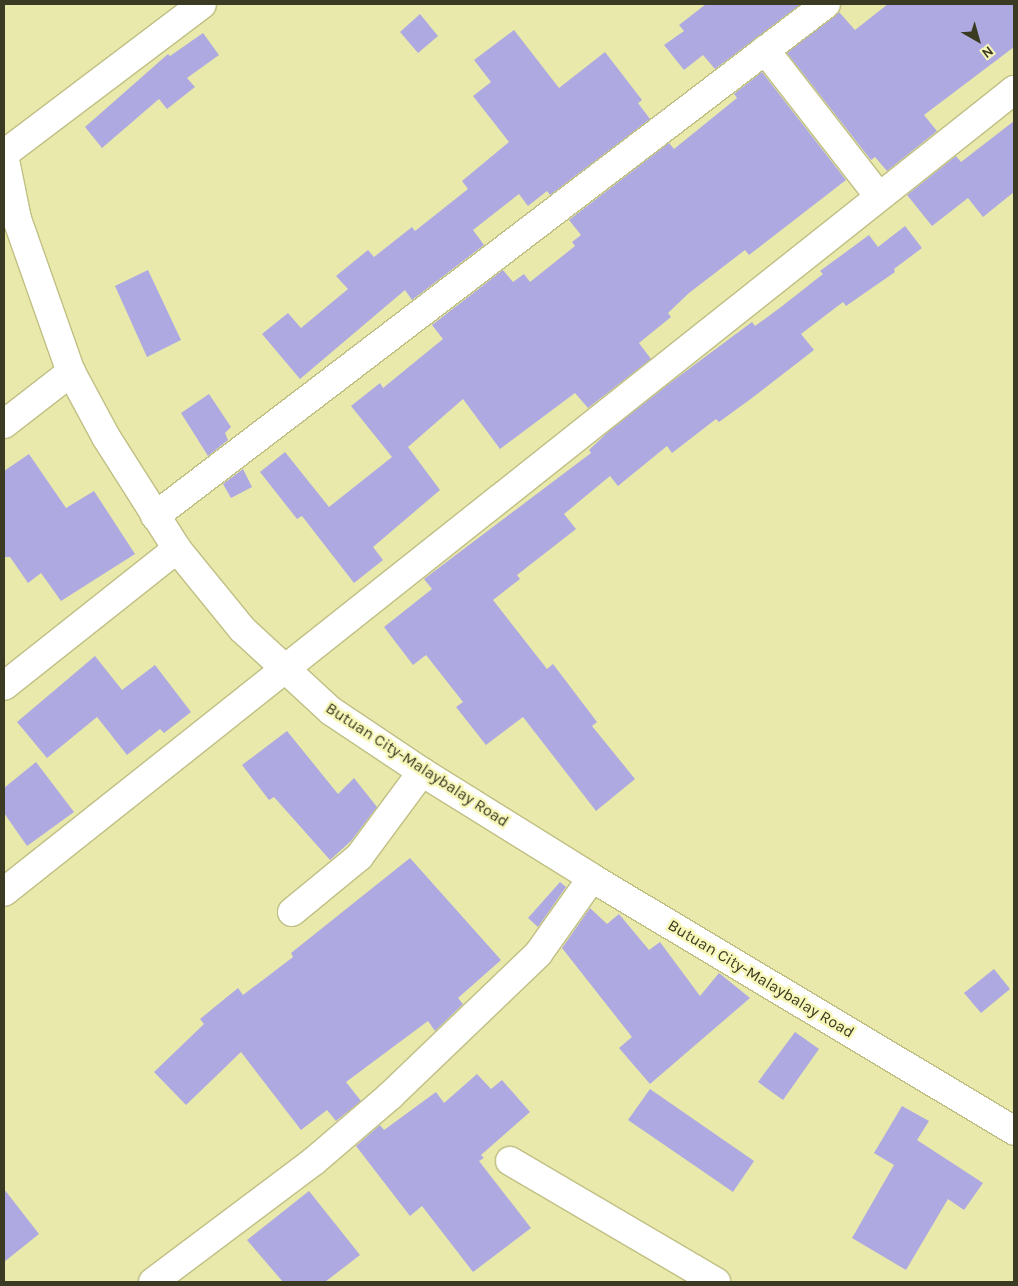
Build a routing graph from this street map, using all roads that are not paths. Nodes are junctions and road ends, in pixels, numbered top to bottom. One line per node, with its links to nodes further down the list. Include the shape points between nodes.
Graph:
1 (202, 4): 5 (street)
2 (826, 4): 3 (street)
3 (765, 50): 6 (street); 9 (street)
4 (1014, 90): 6 (street)
5 (4, 154): 7 (street, Butuan City-Malaybalay Road, via 17,219)
6 (878, 195): 11 (street)
7 (71, 372): 8 (street); 9 (street, Butuan City-Malaybalay Road, via 106,437)
8 (4, 424)
9 (155, 516): 10 (street, Butuan City-Malaybalay Road)
10 (177, 550): 11 (street, Butuan City-Malaybalay Road, via 242,629); 12 (street)
11 (284, 669): 13 (street, Butuan City-Malaybalay Road, via 330,711); 15 (street)
12 (4, 686)
13 (422, 772): 14 (street, Butuan City-Malaybalay Road); 16 (street, via 359,857)
14 (592, 878): 17 (street, Butuan City-Malaybalay Road); 19 (street, via 538,954 390,1096 314,1161)
15 (4, 892)
16 (292, 912)
17 (1014, 1131)
18 (510, 1162): 20 (street)
19 (153, 1282)
20 (716, 1282)

